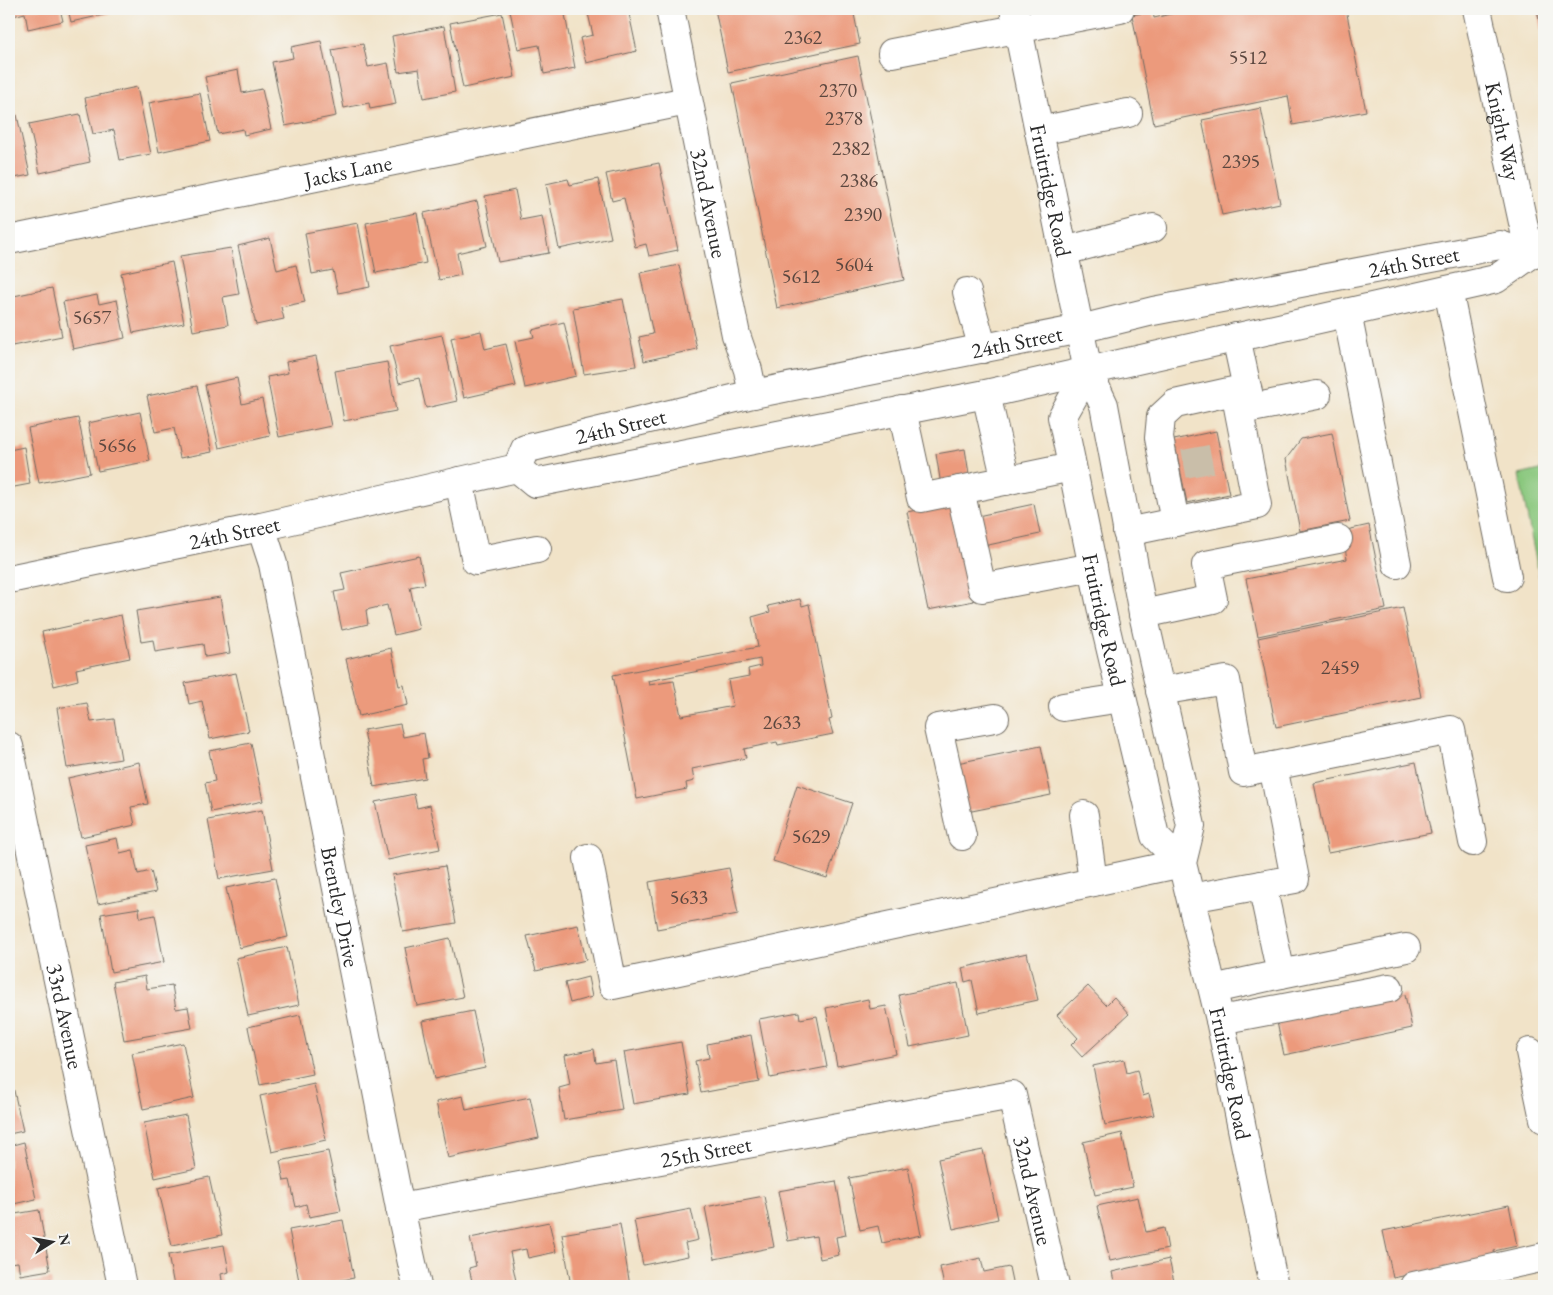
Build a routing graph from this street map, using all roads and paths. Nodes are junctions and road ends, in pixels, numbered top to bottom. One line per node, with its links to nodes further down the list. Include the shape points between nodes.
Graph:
1 (670, 9): 7 (street, 32nd Avenue)
2 (1120, 9): 4 (street)
3 (1477, 9): 13 (street, Knight Way)
4 (1087, 12): 5 (street)
5 (1016, 19): 6 (street); 9 (street, Fruitridge Road)
6 (892, 53)
7 (687, 101): 11 (street, Jacks Lane); 22 (street, 32nd Avenue, via 736,335)
8 (1128, 113): 9 (street)
9 (1039, 131): 12 (street, Fruitridge Road)
10 (1153, 228): 12 (street)
11 (9, 240)
12 (1064, 251): 17 (street, Fruitridge Road)
13 (1537, 253): 14 (street, 24th Street, via 1496,279); 17 (street, 24th Street, via 1500,245)
14 (1448, 290): 16 (street, 24th Street); 38 (street)
15 (966, 292): 19 (street)
16 (1347, 313): 18 (street, 24th Street); 36 (street)
17 (1080, 329): 19 (street, 24th Street); 20 (street, Fruitridge Road)
18 (1236, 337): 20 (street, 24th Street); 21 (street)
19 (982, 349): 22 (street, 24th Street)
20 (1088, 371): 23 (street, 24th Street); 26 (street, Fruitridge Road, via 1062,417); 33 (street, Fruitridge Road, via 1104,405)
21 (1241, 390): 24 (street, via 1252,408); 31 (street, via 1175,404 1161,417 1159,438 1174,466); 31 (street, via 1236,454 1257,505)
22 (753, 394): 27 (street, 24th Street, via 525,449)
23 (986, 394): 25 (street, 24th Street); 29 (street)
24 (1317, 395)
25 (902, 410): 27 (street, 24th Street, via 535,483); 30 (street, via 921,498)
26 (1072, 467): 29 (street); 37 (street, Fruitridge Road)
27 (517, 468): 28 (street, 24th Street)
28 (459, 481): 32 (street, 24th Street); 35 (street, via 476,561)
29 (1006, 481): 30 (street)
30 (960, 490): 37 (street, via 982,588)
31 (1175, 522): 33 (street)
32 (261, 527): 39 (street, 24th Street); 63 (street, Brentley Drive, via 273,564)
33 (1127, 532): 40 (street, Fruitridge Road)
34 (1338, 539): 40 (street, via 1206,565 1213,599)
35 (536, 549)
36 (1397, 564)
37 (1093, 567): 42 (street, Fruitridge Road)
38 (1507, 577)
39 (9, 579)
40 (1144, 614): 41 (street, Fruitridge Road)
41 (1160, 691): 46 (street, via 1226,680 1243,772); 51 (street, Fruitridge Road, via 1191,826)
42 (1122, 698): 43 (street); 51 (street, Fruitridge Road, via 1155,836)
43 (1063, 707)
44 (995, 718): 48 (street, via 938,728)
45 (9, 746): 65 (street, 33rd Avenue)
46 (1273, 766): 49 (street, via 1450,730); 53 (street, via 1295,878)
47 (1084, 815): 52 (street)
48 (962, 836)
49 (1473, 842)
50 (588, 858): 52 (street, via 612,985)
51 (1182, 863): 52 (street); 54 (street, Fruitridge Road)
52 (1093, 882)
53 (1262, 885): 54 (street); 56 (street)
54 (1191, 898): 58 (street, Fruitridge Road)
55 (1406, 948): 56 (street)
56 (1281, 974): 58 (street)
57 (1389, 988): 59 (street)
58 (1213, 989): 59 (street, Fruitridge Road)
59 (1220, 1020): 68 (street, Fruitridge Road)
60 (1530, 1052): 62 (street)
61 (1012, 1094): 63 (street, 25th Street); 67 (street, 32nd Avenue)
62 (1544, 1118)
63 (400, 1208): 66 (street, Brentley Drive)
64 (1544, 1257): 69 (street)
65 (122, 1286)
66 (417, 1286)
67 (1055, 1286)
68 (1274, 1286)
69 (1414, 1286)

